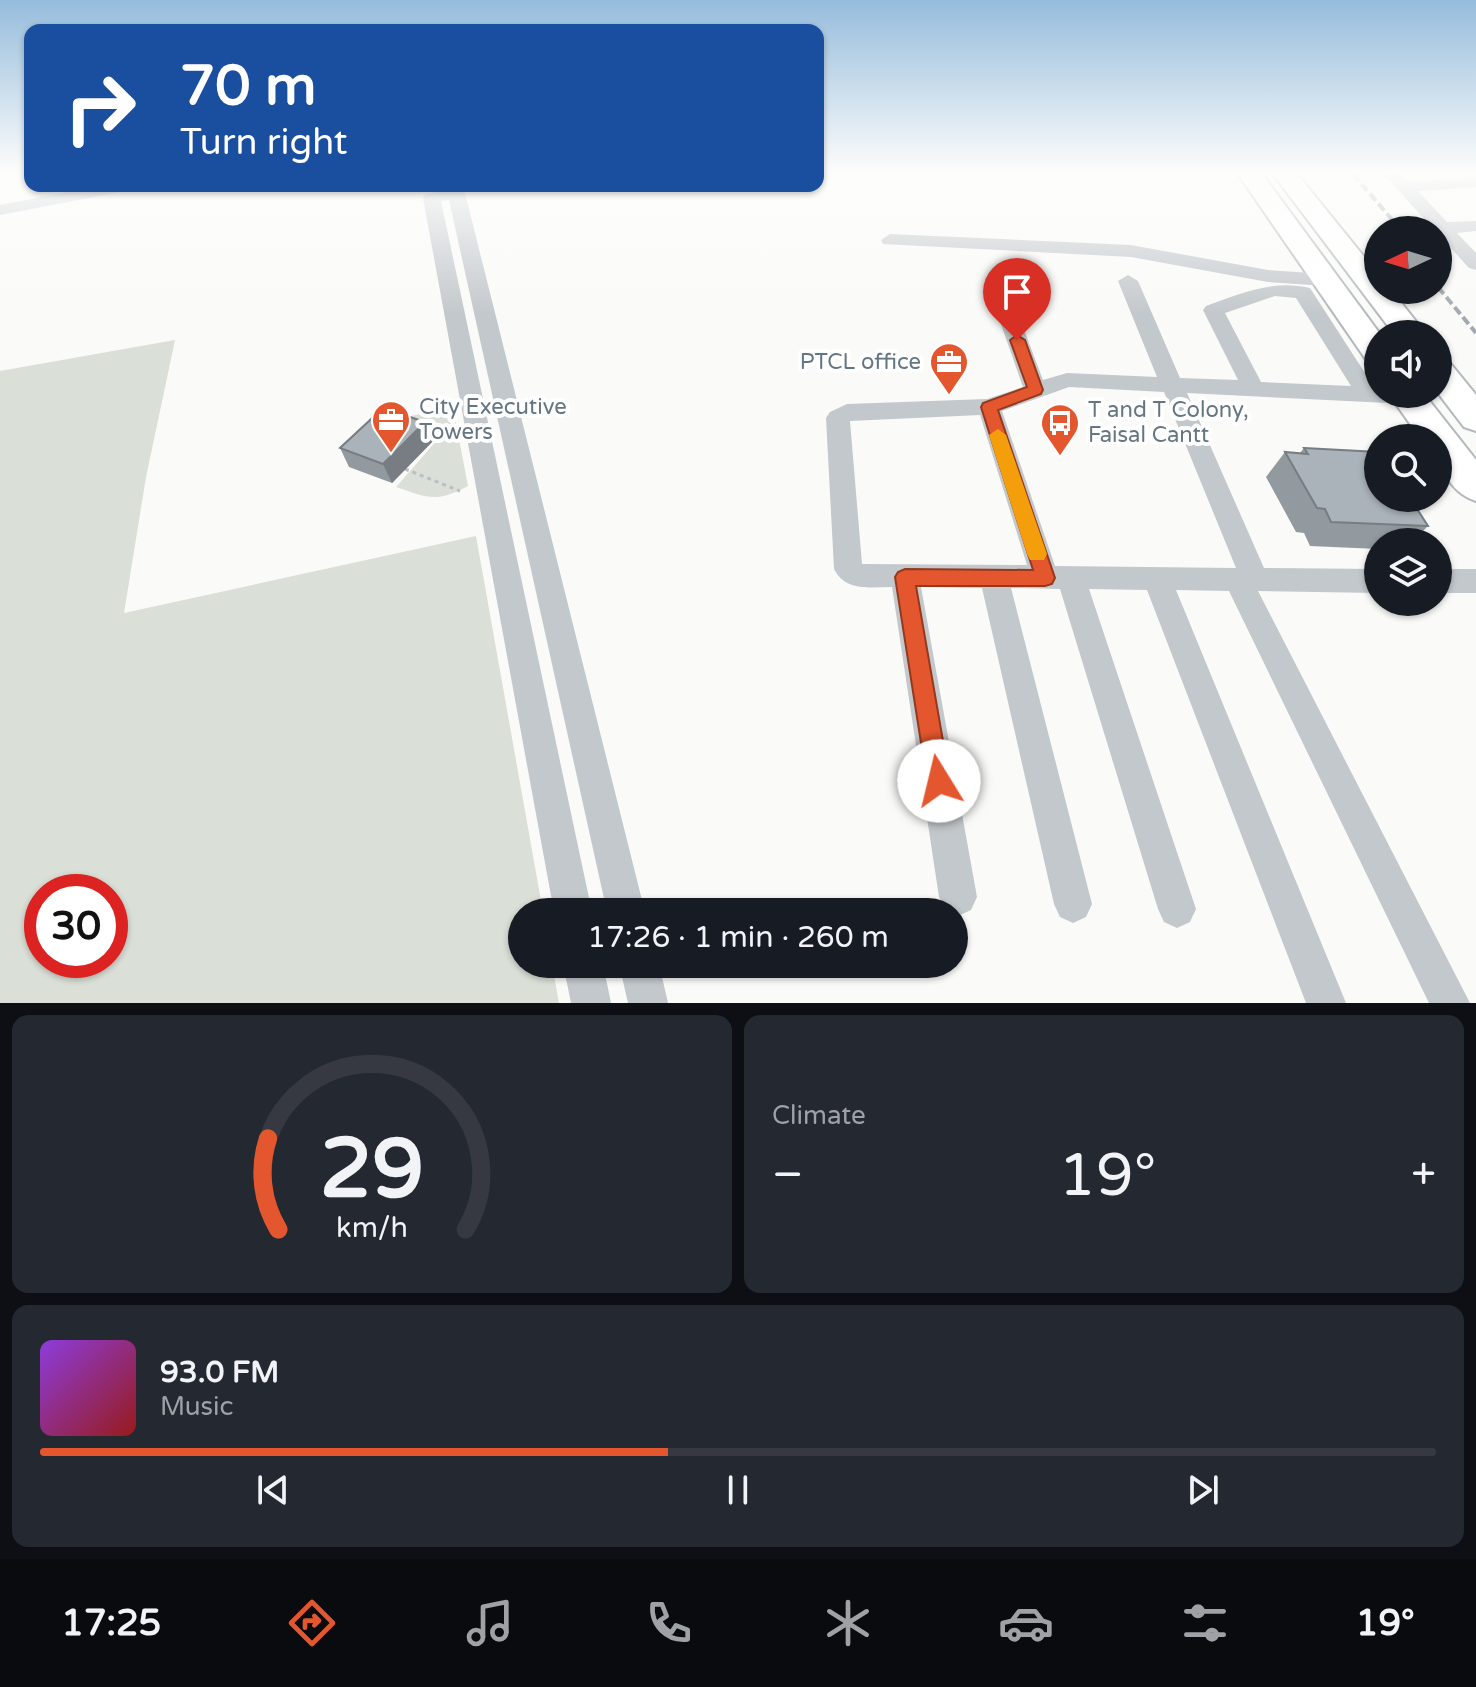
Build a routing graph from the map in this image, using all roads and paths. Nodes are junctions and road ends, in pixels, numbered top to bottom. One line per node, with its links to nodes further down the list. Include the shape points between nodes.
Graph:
1 (446, 221): 15 (street)
2 (453, 221): 14 (street)
3 (1284, 221): 11 (highway)
4 (1303, 221): 16 (highway)
5 (1322, 221): 17 (highway)
6 (1476, 226): 7 (street)
7 (1452, 227)
8 (1452, 239): 10 (street)
9 (890, 240): 11 (street, via 1131,251 1268,276)
10 (1476, 264)
11 (1326, 280): 18 (highway)
12 (1128, 281): 19 (street)
13 (999, 290): 23 (street)
14 (479, 295): 15 (street); 41 (street)
15 (452, 300): 42 (street)
16 (1378, 320)
17 (1399, 320)
18 (1364, 334)
19 (1171, 385): 21 (street); 23 (street, via 1067,380); 37 (street)
20 (1452, 388): 28 (highway)
21 (1254, 389): 22 (street, via 1213,310 1273,290 1303,292); 24 (street)
22 (1364, 389)
23 (1035, 390): 25 (street)
24 (1364, 395)
25 (989, 407): 33 (street, via 847,412 838,418 848,569 865,577); 35 (street)
26 (1424, 408): 31 (highway)
27 (1430, 408): 29 (highway)
28 (1476, 419)
29 (1476, 452)
30 (405, 469): 32 (path)
31 (1476, 487)
32 (460, 491)
33 (905, 577): 34 (street); 43 (street)
34 (994, 578): 35 (street); 46 (street)
35 (1058, 578): 36 (street); 47 (street)
36 (1157, 579): 37 (street); 52 (street)
37 (1246, 580): 38 (street); 53 (street)
38 (1364, 581)
39 (1452, 581): 40 (street)
40 (1476, 581)
41 (574, 689): 42 (street); 45 (street)
42 (532, 702): 44 (street)
43 (958, 897)
44 (570, 898)
45 (623, 898)
46 (1073, 904)
47 (1177, 909)
48 (586, 978): 50 (street)
49 (642, 978): 51 (street)
50 (591, 1003)
51 (648, 1003)
52 (1326, 1003)
53 (1450, 1003)

